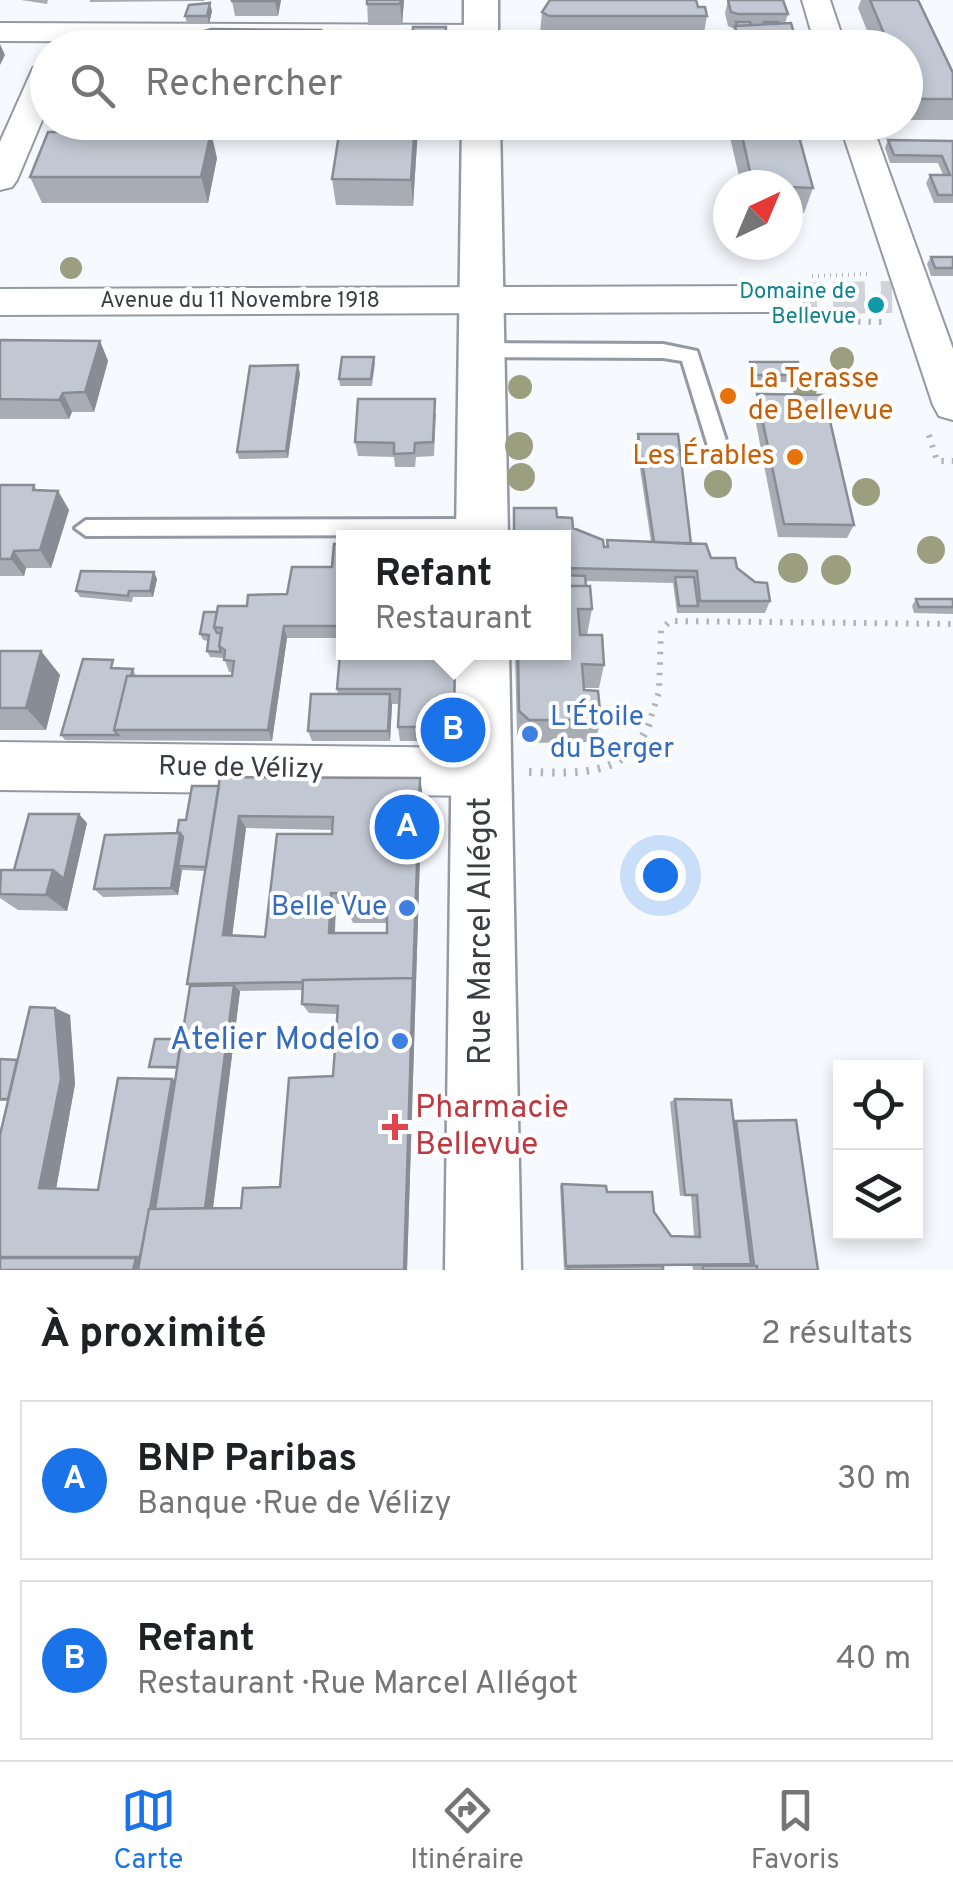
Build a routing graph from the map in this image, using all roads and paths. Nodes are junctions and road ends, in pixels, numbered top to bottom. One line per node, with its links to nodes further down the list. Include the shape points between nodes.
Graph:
1 (77, 0): 4 (street)
2 (816, 0): 6 (street)
3 (482, 27): 5 (street)
4 (64, 30)
5 (385, 30)
6 (826, 30)
7 (0, 32): 8 (street)
8 (30, 36)
9 (30, 110): 12 (street)
10 (481, 140): 16 (main road)
11 (860, 140): 13 (street)
12 (0, 180)
13 (904, 297): 15 (street); 19 (street)
14 (785, 299): 16 (street, Avenue du 11 Novembre 1918)
15 (953, 299)
16 (481, 300): 17 (street, Avenue du 11 Novembre 1918); 18 (main road)
17 (0, 302)
18 (483, 350): 20 (lane, via 690,356); 22 (main road)
19 (953, 405)
20 (721, 456)
21 (86, 528): 23 (lane)
22 (482, 530)
23 (336, 531)
24 (953, 624): 27 (path, via 670,621 661,630 664,674 641,745 600,771)
25 (482, 660): 27 (main road, Rue Marcel Allégot)
26 (0, 766): 27 (street, Rue de Vélizy)
27 (481, 772): 28 (main road, Rue Marcel Allégot)
28 (483, 1270)

